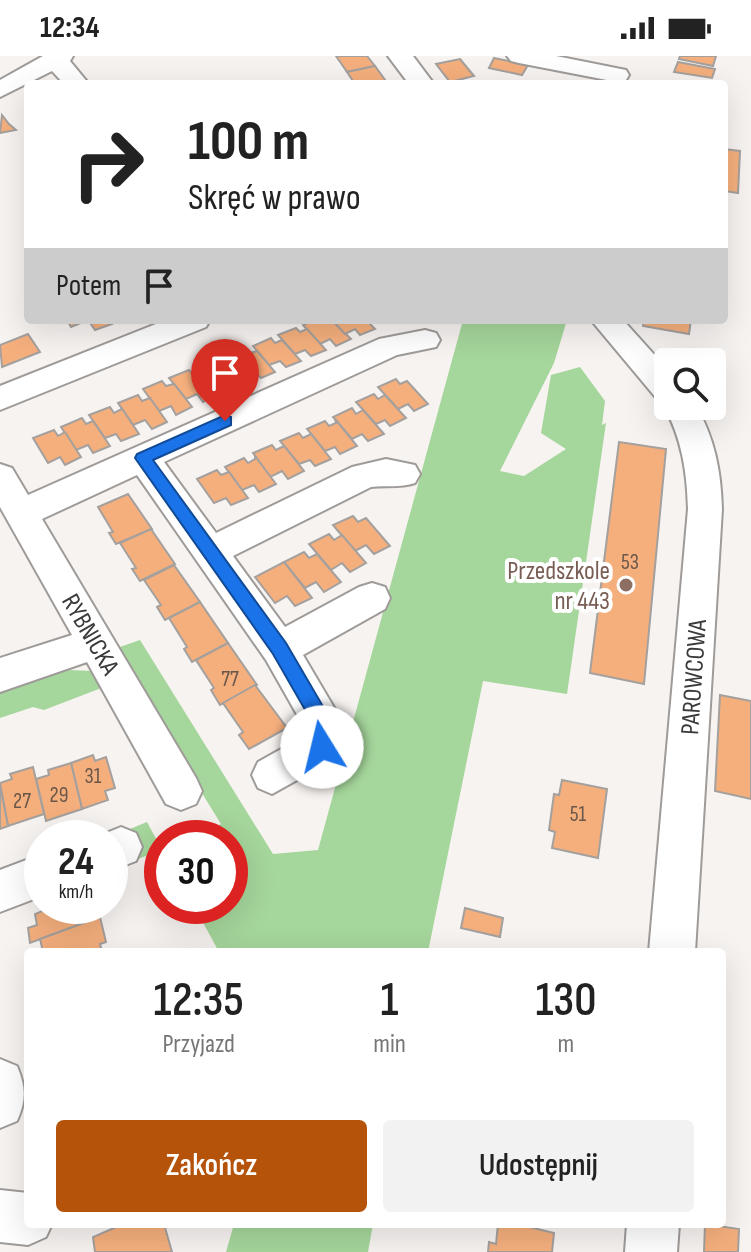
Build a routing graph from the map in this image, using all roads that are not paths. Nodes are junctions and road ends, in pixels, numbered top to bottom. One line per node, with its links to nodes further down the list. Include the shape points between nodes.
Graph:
1 (400, 56): 6 (street)
2 (519, 56): 4 (street)
3 (58, 58): 5 (street); 7 (street)
4 (619, 72)
5 (74, 80)
6 (419, 80)
7 (0, 90)
8 (185, 324): 12 (street)
9 (609, 324): 11 (street)
10 (425, 340): 14 (street, via 390,346)
11 (654, 375)
12 (0, 399)
13 (687, 420): 27 (street, PAROWCOWA, via 700,447 705,509)
14 (143, 458): 17 (street); 18 (street)
15 (403, 474): 18 (street, via 364,476)
16 (0, 477): 17 (street, RYBNICKA)
17 (21, 513): 20 (street, RYBNICKA)
18 (211, 551): 21 (street)
19 (372, 598): 21 (street)
20 (97, 643): 22 (street); 24 (street, RYBNICKA)
21 (279, 649): 23 (street, via 329,733 322,747)
22 (0, 675)
23 (272, 775)
24 (181, 791)
25 (24, 882): 26 (street)
26 (0, 891)
27 (672, 948)
28 (0, 1083): 29 (street)
29 (0, 1104)
30 (0, 1216): 31 (street)
31 (24, 1219)
32 (653, 1228): 33 (street)
33 (651, 1252)

